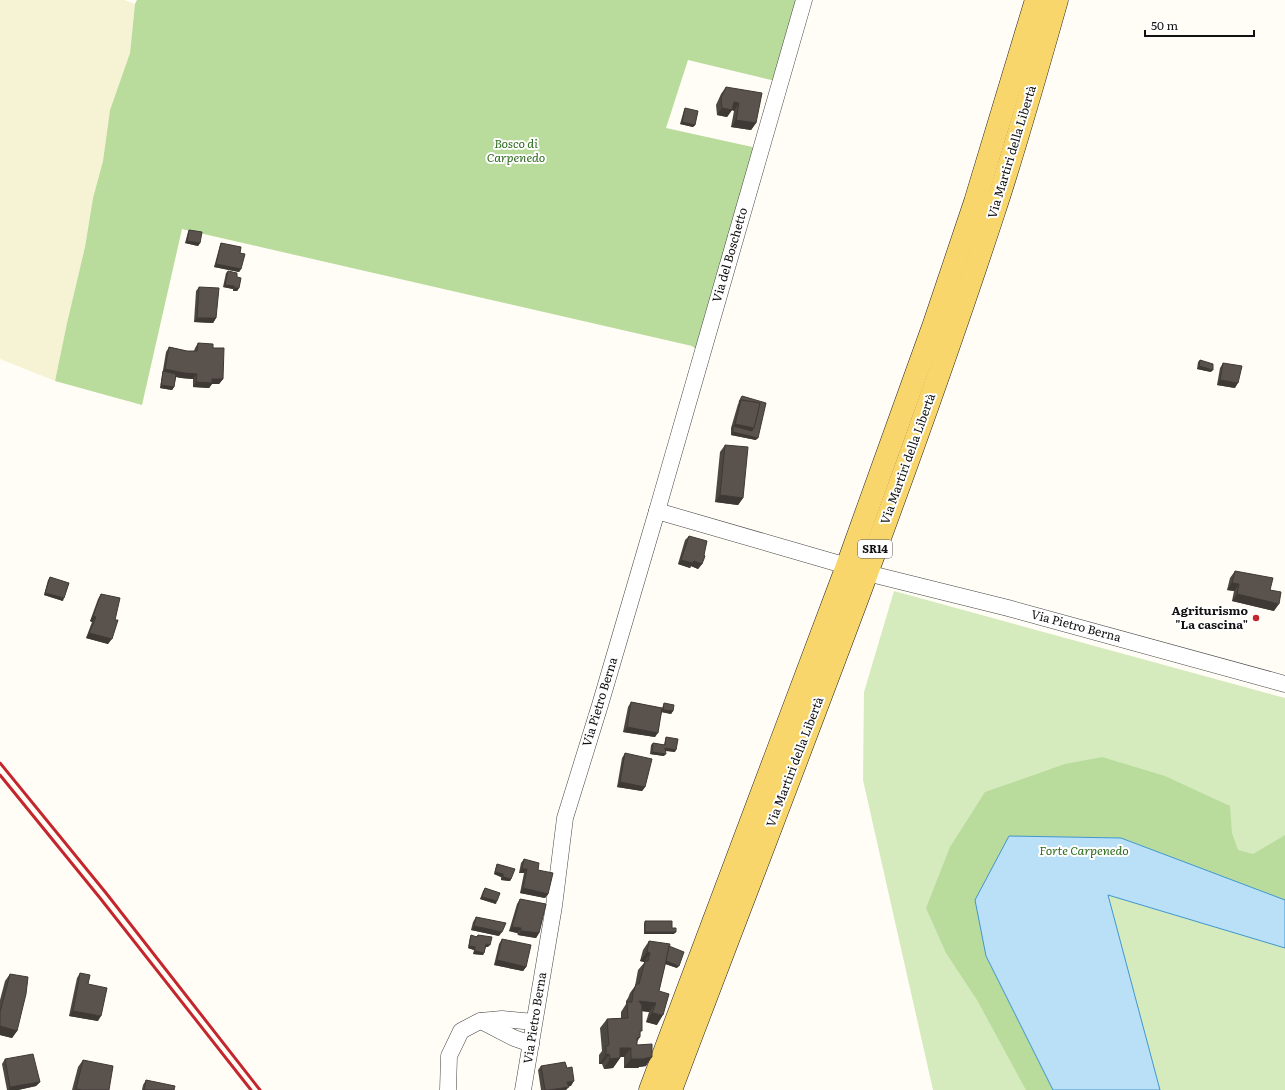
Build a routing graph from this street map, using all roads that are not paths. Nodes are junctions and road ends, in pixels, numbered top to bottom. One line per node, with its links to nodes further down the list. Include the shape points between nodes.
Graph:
1 (804, 0): 4 (street, Via del Boschetto)
2 (1036, 0): 5 (main road, Via Martiri della Libertà / SR14, via 975,202)
3 (1058, 0): 5 (main road, Via Martiri della Libertà / SR14, via 988,230 954,331)
4 (657, 511): 5 (street, Via Pietro Berna); 8 (street, Via Pietro Berna, via 565,818 554,906)
5 (857, 570): 6 (street, Via Pietro Berna, via 1008,608); 12 (main road, Via Martiri della Libertà / SR14); 13 (main road, Via Martiri della Libertà / SR14)
6 (1285, 684)
7 (480, 1021): 8 (street, via 502,1019); 9 (street); 10 (street, via 460,1031 449,1056)
8 (534, 1022): 9 (street, Via Pietro Berna)
9 (531, 1044): 11 (street, Via Pietro Berna)
10 (448, 1090)
11 (523, 1090)
12 (650, 1090)
13 (671, 1090)

